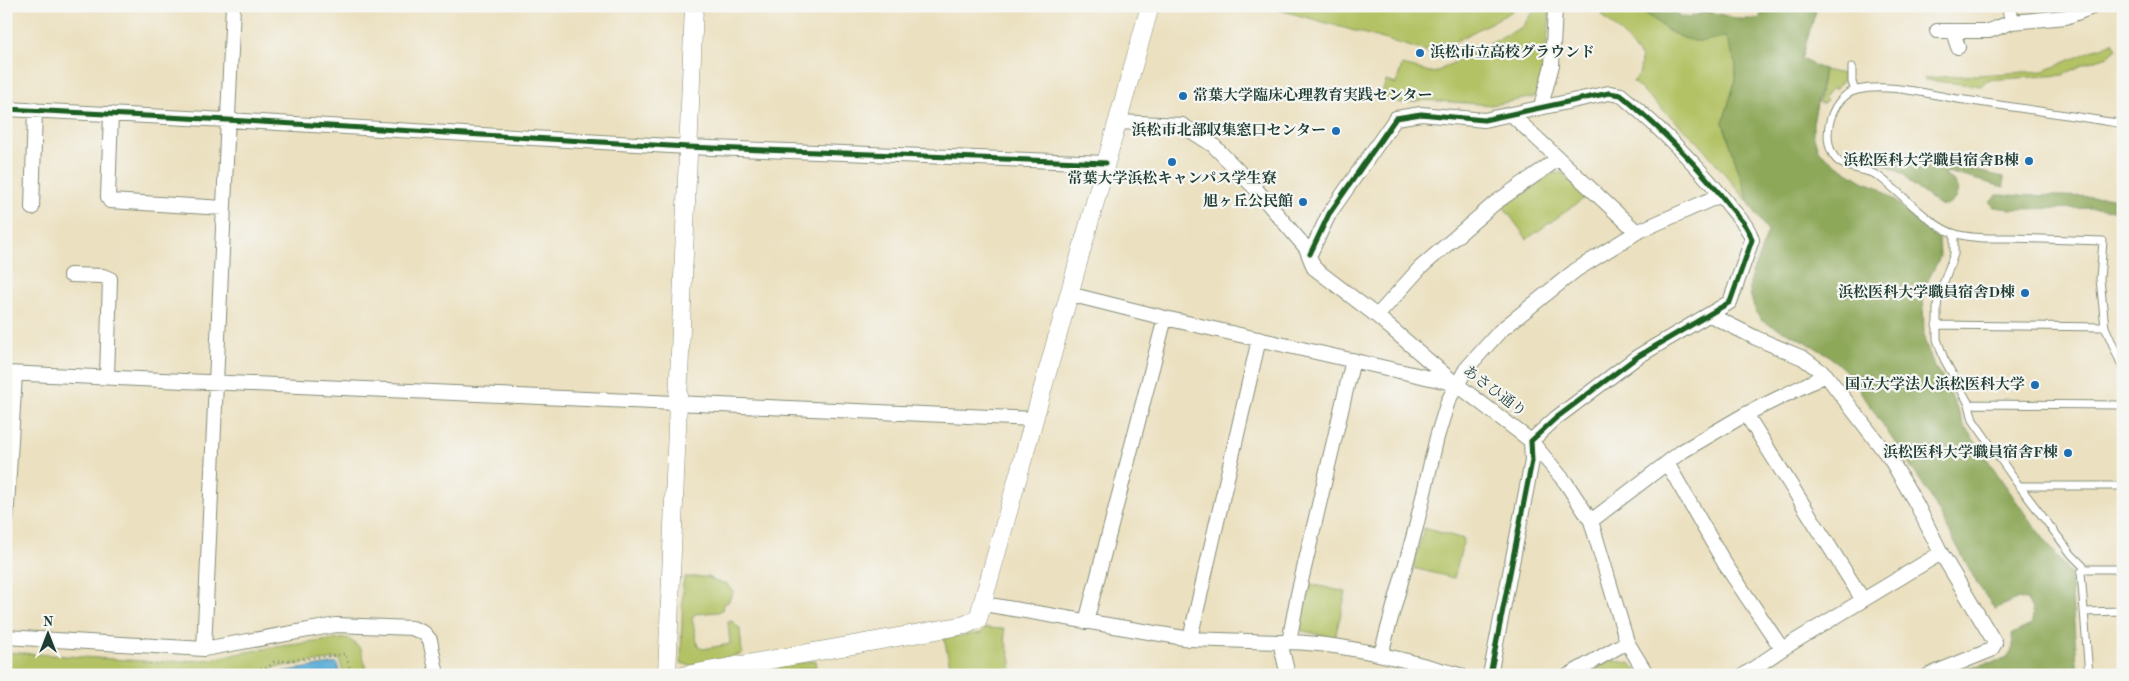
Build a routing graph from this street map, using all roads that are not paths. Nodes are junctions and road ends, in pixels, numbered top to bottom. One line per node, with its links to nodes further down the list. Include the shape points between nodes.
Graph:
1 (234, 6): 18 (street)
2 (694, 6): 21 (street)
3 (1150, 6): 19 (street)
4 (2009, 6): 7 (street)
5 (2095, 6): 7 (street, via 2057,19)
6 (1555, 9): 13 (street, via 1552,66)
7 (2012, 22): 9 (street, via 1989,31)
8 (1937, 31): 9 (street)
9 (1954, 32): 10 (street)
10 (1958, 47)
11 (1852, 68): 12 (lane)
12 (1855, 91): 20 (lane, via 1885,88); 28 (lane, via 1842,97 1831,114 1831,150 1837,160 1876,174 1926,216)
13 (1541, 106): 17 (street); 24 (street, via 1610,93 1621,95 1676,145)
14 (6, 109): 15 (street)
15 (36, 110): 16 (street); 25 (street)
16 (111, 114): 18 (street); 26 (street, via 110,201)
17 (1512, 115): 22 (street); 29 (street, via 1484,120 1421,114 1396,118 1329,214)
18 (227, 120): 21 (street); 26 (street)
19 (1118, 122): 23 (street); 29 (street, あさひ通り, via 1176,124 1191,129 1237,169)
20 (2123, 124)
21 (687, 147): 23 (street); 45 (street)
22 (1558, 159): 27 (street); 33 (street, via 1495,203 1420,268)
23 (1106, 163): 31 (street)
24 (1721, 195): 27 (street); 32 (street, via 1750,232 1752,240 1730,302)
25 (32, 208)
26 (224, 208): 43 (street)
27 (1637, 232): 44 (street, via 1593,258 1535,300 1487,344)
28 (1954, 234): 35 (lane, via 1954,254 1938,298); 36 (lane, via 1978,238 2103,241 2100,279)
29 (1310, 254): 33 (street, あさひ通り, via 1314,268)
30 (70, 275): 42 (street, via 110,279)
31 (1069, 294): 34 (street); 49 (street)
32 (1710, 315): 41 (street, via 1803,358); 50 (street, via 1637,357 1569,407)
33 (1377, 316): 44 (street, あさひ通り)
34 (1165, 318): 37 (street); 63 (street)
35 (1936, 325): 36 (lane); 46 (lane, via 1944,359)
36 (2105, 327): 39 (lane)
37 (1259, 339): 38 (street); 65 (street)
38 (1353, 360): 44 (street); 66 (street)
39 (2123, 368)
40 (10, 373): 42 (street); 55 (street)
41 (1826, 374): 48 (street); 56 (street, via 1890,460 1918,504)
42 (106, 377): 43 (street)
43 (215, 381): 45 (street); 68 (street)
44 (1457, 384): 50 (street, あさひ通り); 70 (street, via 1437,437)
45 (678, 402): 49 (street); 73 (street)
46 (1969, 404): 47 (lane); 52 (lane, via 1973,420)
47 (2123, 405)
48 (1746, 414): 51 (street, via 1681,452); 59 (street)
49 (1035, 419): 60 (street)
50 (1531, 441): 54 (street, あさひ通り, via 1566,483); 77 (street, via 1532,461)
51 (1667, 464): 54 (street); 69 (street, via 1725,564)
52 (2019, 486): 53 (lane); 57 (lane)
53 (2123, 486)
54 (1591, 521): 67 (street, あさひ通り)
55 (6, 522)
56 (1941, 553): 59 (street); 81 (street, via 1996,643 1991,650)
57 (2086, 569): 58 (lane); 62 (lane, via 2080,572)
58 (2123, 569)
59 (1863, 600): 69 (street)
60 (984, 604): 63 (street); 71 (street, via 978,619 965,625)
61 (2123, 611): 62 (lane)
62 (2084, 612): 82 (lane)
63 (1086, 622): 65 (street)
64 (6, 637): 68 (street)
65 (1190, 638): 66 (street)
66 (1285, 642): 70 (street); 75 (street)
67 (1627, 642): 78 (street); 79 (street, あさひ通り)
68 (204, 649): 72 (street, via 336,625 412,628 430,640)
69 (1782, 649): 80 (street)
70 (1381, 654): 76 (street)
71 (721, 672): 74 (street)
72 (437, 675)
73 (667, 675)
74 (686, 675)
75 (1288, 675)
76 (1460, 675)
77 (1490, 675)
78 (1569, 675)
79 (1647, 675)
80 (1744, 675)
81 (1929, 675)
82 (2089, 675)

